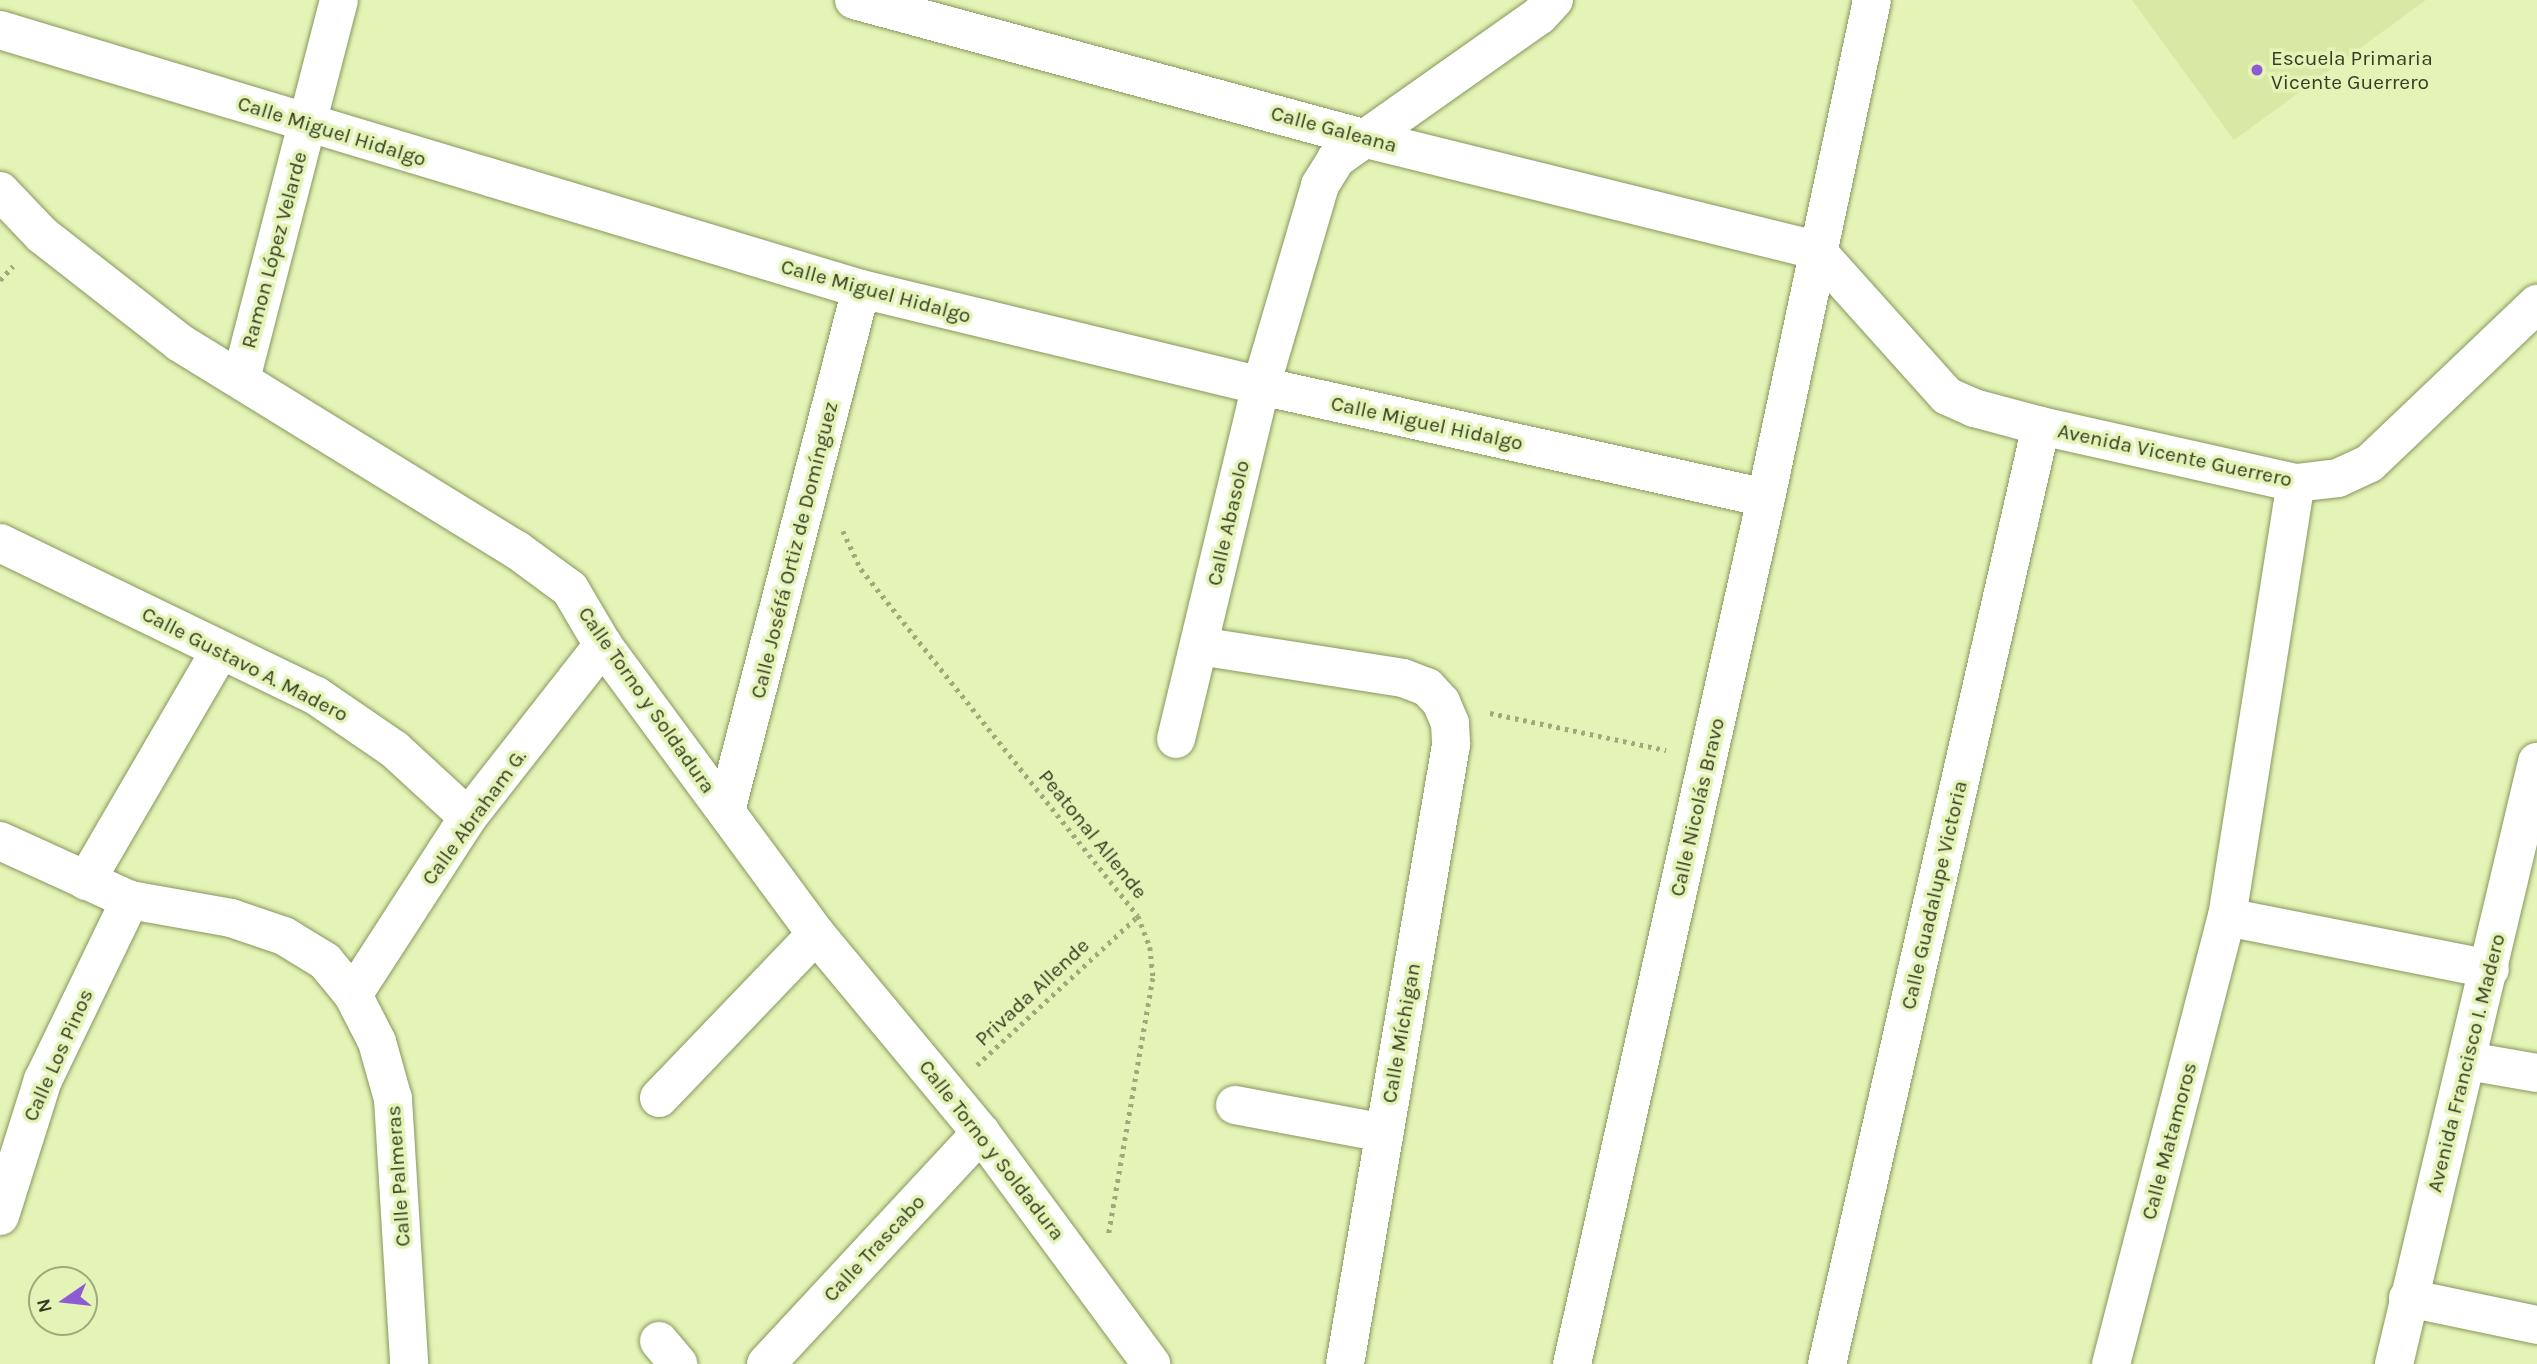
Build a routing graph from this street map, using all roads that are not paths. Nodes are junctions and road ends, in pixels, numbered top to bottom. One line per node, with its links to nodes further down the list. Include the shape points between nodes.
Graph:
1 (339, 0): 6 (street, Ramon López Velarde)
2 (854, 0): 7 (street, Calle Galeana)
3 (1554, 0): 7 (street, Calle Abasolo, via 1539,16)
4 (1872, 0): 9 (street, Calle Nicolás Bravo)
5 (0, 30): 6 (street, Calle Miguel Hidalgo)
6 (307, 124): 10 (street, Calle Miguel Hidalgo); 12 (street, Ramon López Velarde)
7 (1363, 138): 9 (street, Calle Galeana); 13 (street, Calle Abasolo, via 1336,159 1321,185)
8 (0, 191): 12 (street, Calle Torno y Soldadura, via 42,234 126,303 180,343)
9 (1816, 250): 14 (street, Avenida Vicente Guerrero, via 1947,396); 16 (street, Calle Nicolás Bravo)
10 (861, 289): 13 (street, Calle Miguel Hidalgo); 23 (street, Calle Joséfá Ortiz de Domínguez)
11 (2537, 304): 15 (street, Avenida Vicente Guerrero, via 2370,463 2338,478)
12 (241, 379): 18 (street, Calle Torno y Soldadura, via 517,550 570,589)
13 (1261, 386): 16 (street, Calle Miguel Hidalgo); 19 (street, Calle Abasolo)
14 (2041, 426): 15 (street, Avenida Vicente Guerrero); 48 (street, Calle Guadalupe Victoria)
15 (2296, 483): 29 (street, Calle Matamoros)
16 (1766, 498): 47 (street, Calle Nicolás Bravo)
17 (0, 543): 20 (street, Calle Gustavo A. Madero)
18 (603, 645): 23 (street, Calle Torno y Soldadura); 25 (street, Calle Abraham G.)
19 (1199, 646): 21 (street, Calle Abasolo); 38 (street, Calle Míchigan, via 1403,678 1427,687 1441,702 1450,723 1451,745)
20 (219, 651): 25 (street, Calle Gustavo A. Madero, via 358,721); 27 (street)
21 (1175, 739)
22 (2537, 762): 24 (street, Avenida Francisco I. Madero)
23 (726, 811): 30 (street, Calle Torno y Soldadura)
24 (2533, 812): 31 (street, Avenida Francisco I. Madero)
25 (468, 817): 32 (street, Calle Abraham G.)
26 (0, 841): 27 (street, Calle Palmeras)
27 (86, 881): 28 (street, Calle Palmeras)
28 (130, 900): 32 (street, Calle Palmeras, via 231,918 284,936 325,961); 39 (street, Calle Los Pinos)
29 (2227, 917): 31 (street); 49 (street, Calle Matamoros)
30 (816, 934): 35 (street); 37 (street, Calle Torno y Soldadura)
31 (2490, 969): 33 (street, Avenida Francisco I. Madero)
32 (353, 995): 44 (street, Calle Palmeras, via 377,1042 393,1099)
33 (2468, 1061): 34 (street); 41 (street, Avenida Francisco I. Madero)
34 (2537, 1073)
35 (659, 1098)
36 (1235, 1105): 38 (street)
37 (981, 1133): 43 (street, Calle Torno y Soldadura, via 1099,1290); 45 (street, Calle Trascabo)
38 (1384, 1133): 46 (street, Calle Míchigan)
39 (8, 1157): 40 (street, Calle Los Pinos)
40 (0, 1216)
41 (2408, 1298): 42 (street); 50 (street, Avenida Francisco I. Madero)
42 (2537, 1325)
43 (1144, 1361)
44 (409, 1364)
45 (766, 1364)
46 (1345, 1364)
47 (1573, 1364)
48 (1827, 1364)
49 (2111, 1364)
50 (2394, 1364)

